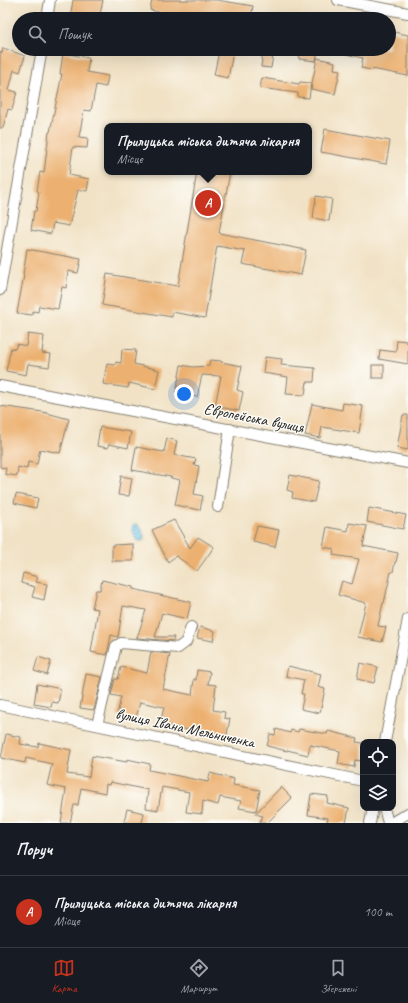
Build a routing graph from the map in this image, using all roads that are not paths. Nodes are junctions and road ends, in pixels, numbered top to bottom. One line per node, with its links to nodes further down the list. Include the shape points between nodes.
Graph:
1 (50, 0): 3 (street)
2 (338, 0): 4 (street)
3 (48, 12)
4 (408, 13)
5 (41, 56): 6 (street)
6 (0, 290)
7 (0, 386): 8 (street, Європейська вулиця)
8 (230, 429): 9 (street, Європейська вулиця); 10 (street)
9 (408, 463)
10 (218, 507)
11 (408, 619): 15 (street)
12 (191, 627): 14 (street, via 186,642 178,648 121,643 116,646)
13 (0, 705): 14 (street, вулиця Івана Мельниченка)
14 (97, 725): 16 (street, вулиця Івана Мельниченка)
15 (386, 739)
16 (360, 780)
17 (372, 811): 20 (street)
18 (385, 811): 21 (street)
19 (408, 813): 22 (street)
20 (370, 823)
21 (388, 823)
22 (391, 823)

